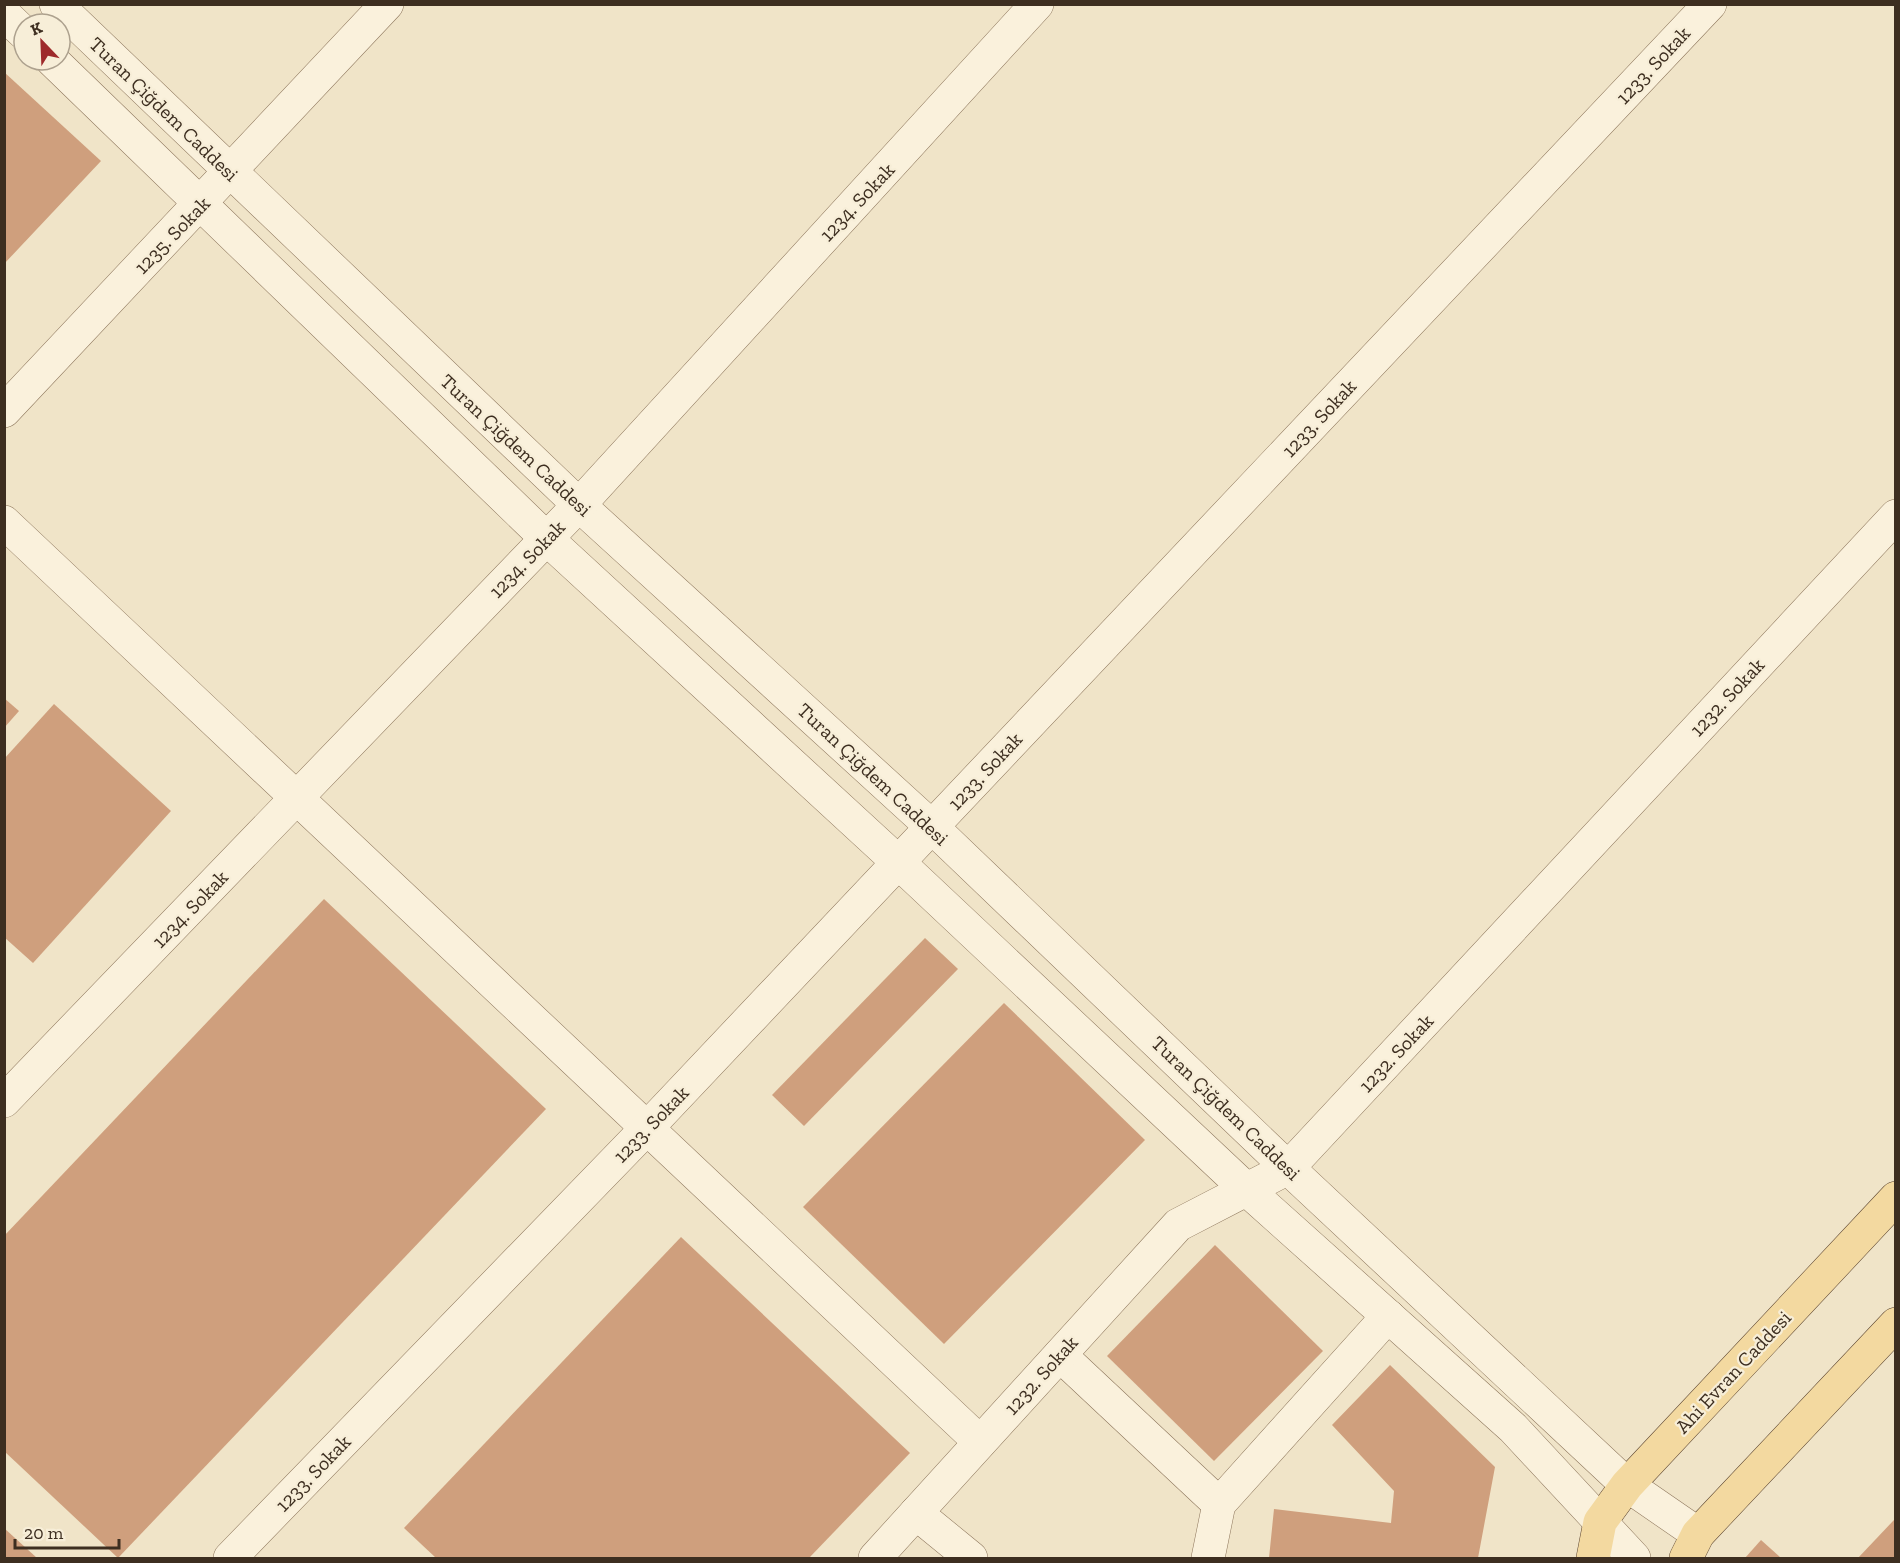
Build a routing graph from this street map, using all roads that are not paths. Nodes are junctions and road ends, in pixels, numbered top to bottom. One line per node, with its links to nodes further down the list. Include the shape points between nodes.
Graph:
1 (56, 4): 6 (street, Turan Çiğdem Caddesi)
2 (387, 4): 6 (street, 1235. Sokak)
3 (1037, 4): 9 (street, 1234. Sokak)
4 (1710, 4): 14 (street, 1233. Sokak)
5 (64, 72): 7 (street)
6 (231, 174): 7 (street, 1235. Sokak); 9 (street, Turan Çiğdem Caddesi)
7 (201, 205): 8 (street, 1235. Sokak); 12 (street)
8 (4, 411)
9 (579, 505): 12 (street, 1234. Sokak); 14 (street, Turan Çiğdem Caddesi)
10 (1896, 516): 18 (street, 1232. Sokak)
11 (4, 522): 13 (street)
12 (547, 538): 13 (street, 1234. Sokak); 15 (street)
13 (297, 797): 16 (street, 1234. Sokak); 17 (street)
14 (932, 827): 15 (street, 1233. Sokak); 18 (street, Turan Çiğdem Caddesi)
15 (898, 862): 17 (street, 1233. Sokak); 19 (street)
16 (4, 1101)
17 (648, 1128): 24 (street); 30 (street, 1233. Sokak)
18 (1288, 1168): 19 (street, 1232. Sokak); 25 (street, Turan Çiğdem Caddesi)
19 (1246, 1189): 21 (street); 23 (street, 1232. Sokak, via 1178,1225)
20 (1896, 1198): 25 (main road, Ahi Evran Caddesi)
21 (1388, 1316): 26 (street); 28 (street, via 1512,1428)
22 (1896, 1324): 29 (main road)
23 (1059, 1355): 24 (street, 1232. Sokak); 26 (street)
24 (980, 1442): 27 (street, 1232. Sokak)
25 (1627, 1485): 28 (main road, Ahi Evran Caddesi); 29 (street, Turan Çiğdem Caddesi)
26 (1219, 1504): 33 (street)
27 (916, 1513): 31 (street, 1232. Sokak); 32 (street)
28 (1600, 1522): 34 (main road, Ahi Evran Caddesi); 35 (street)
29 (1692, 1546)
30 (230, 1558)
31 (875, 1558)
32 (970, 1558)
33 (1208, 1558)
34 (1593, 1558)
35 (1634, 1558)

